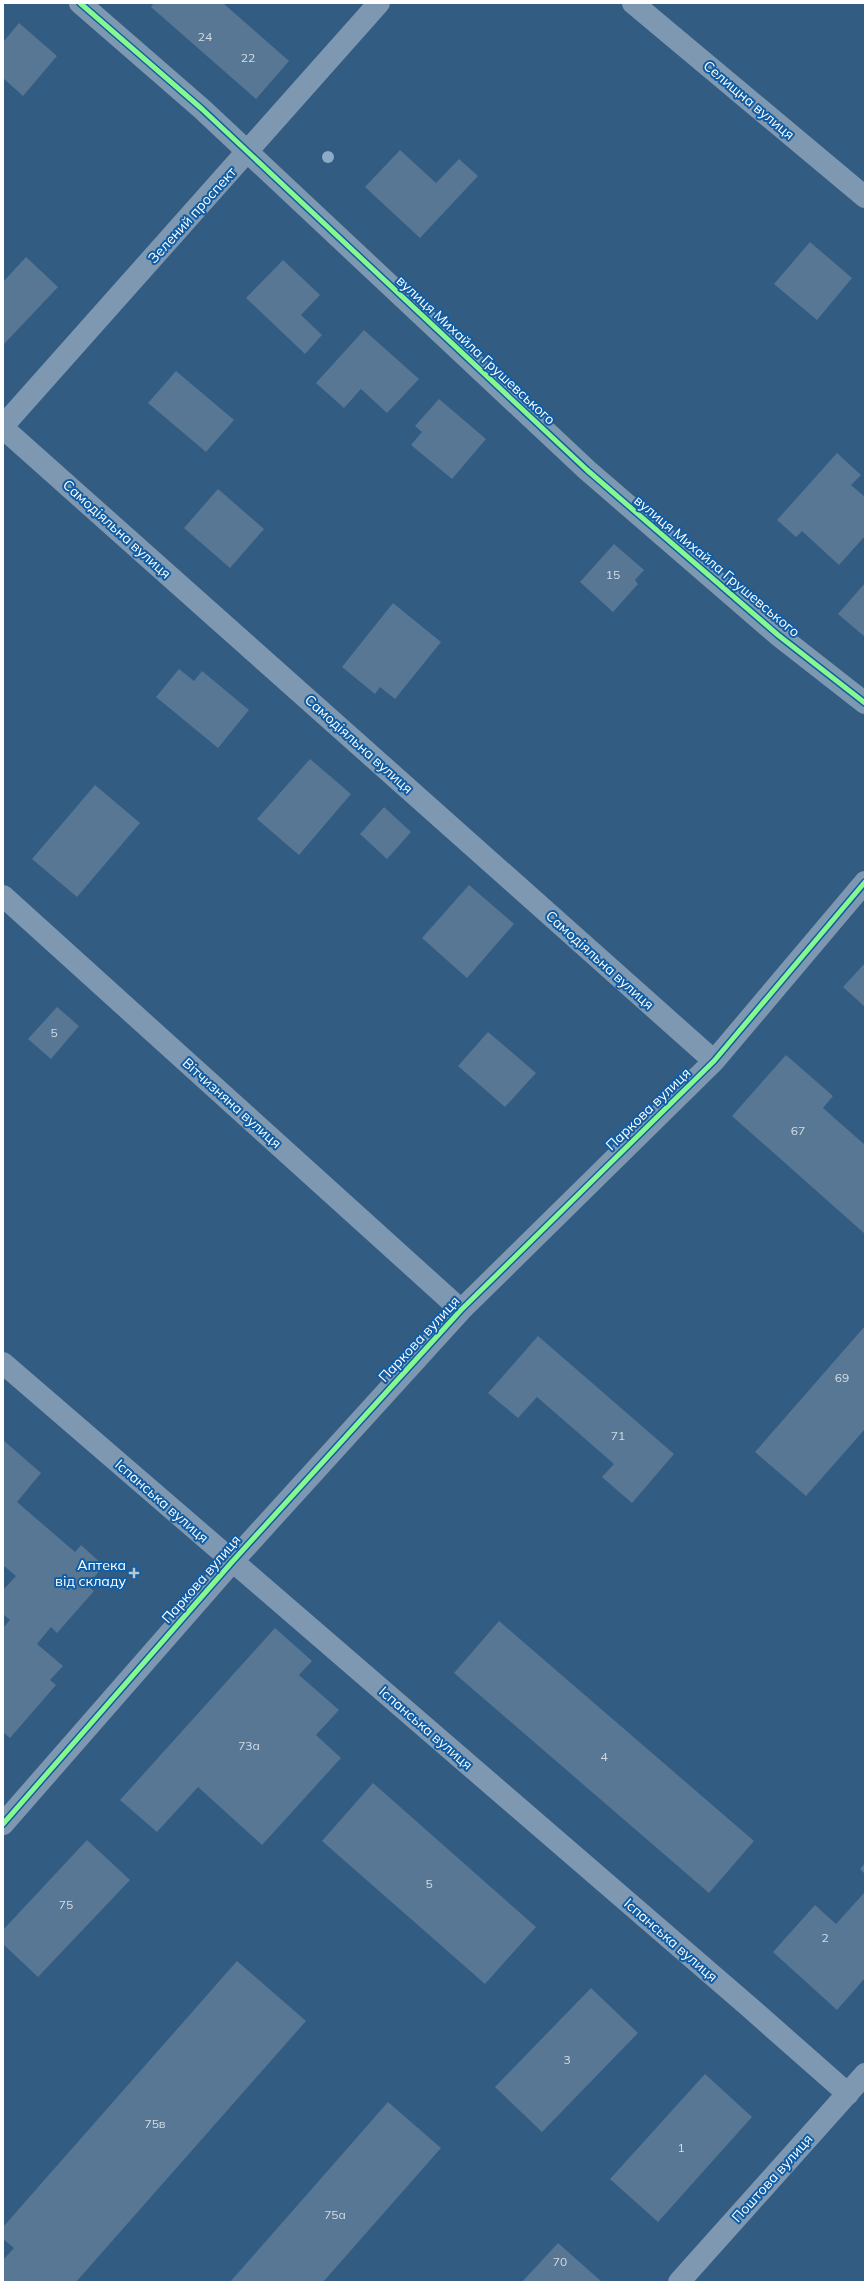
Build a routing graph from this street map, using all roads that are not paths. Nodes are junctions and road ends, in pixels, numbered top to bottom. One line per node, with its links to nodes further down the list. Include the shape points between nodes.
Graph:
1 (80, 3): 4 (main road, вулиця Михайла Грушевського, via 202,109)
2 (379, 3): 4 (street, Зелений проспект)
3 (633, 3): 5 (street, Селищна вулиця)
4 (247, 154): 6 (street, Зелений проспект); 7 (main road, вулиця Михайла Грушевського, via 586,470 778,635)
5 (865, 197)
6 (3, 427): 10 (street, Самодіяльна вулиця)
7 (865, 703)
8 (865, 882): 10 (street, Паркова вулиця)
9 (3, 896): 11 (street, Вітчизняна вулиця)
10 (714, 1061): 11 (street, Паркова вулиця)
11 (461, 1310): 13 (street, Паркова вулиця)
12 (3, 1363): 13 (street, Іспанська вулиця)
13 (232, 1562): 14 (street, Паркова вулиця); 16 (street, Іспанська вулиця)
14 (3, 1824)
15 (865, 2074): 16 (street, Поштова вулиця)
16 (848, 2094): 17 (street, Поштова вулиця)
17 (679, 2282)

